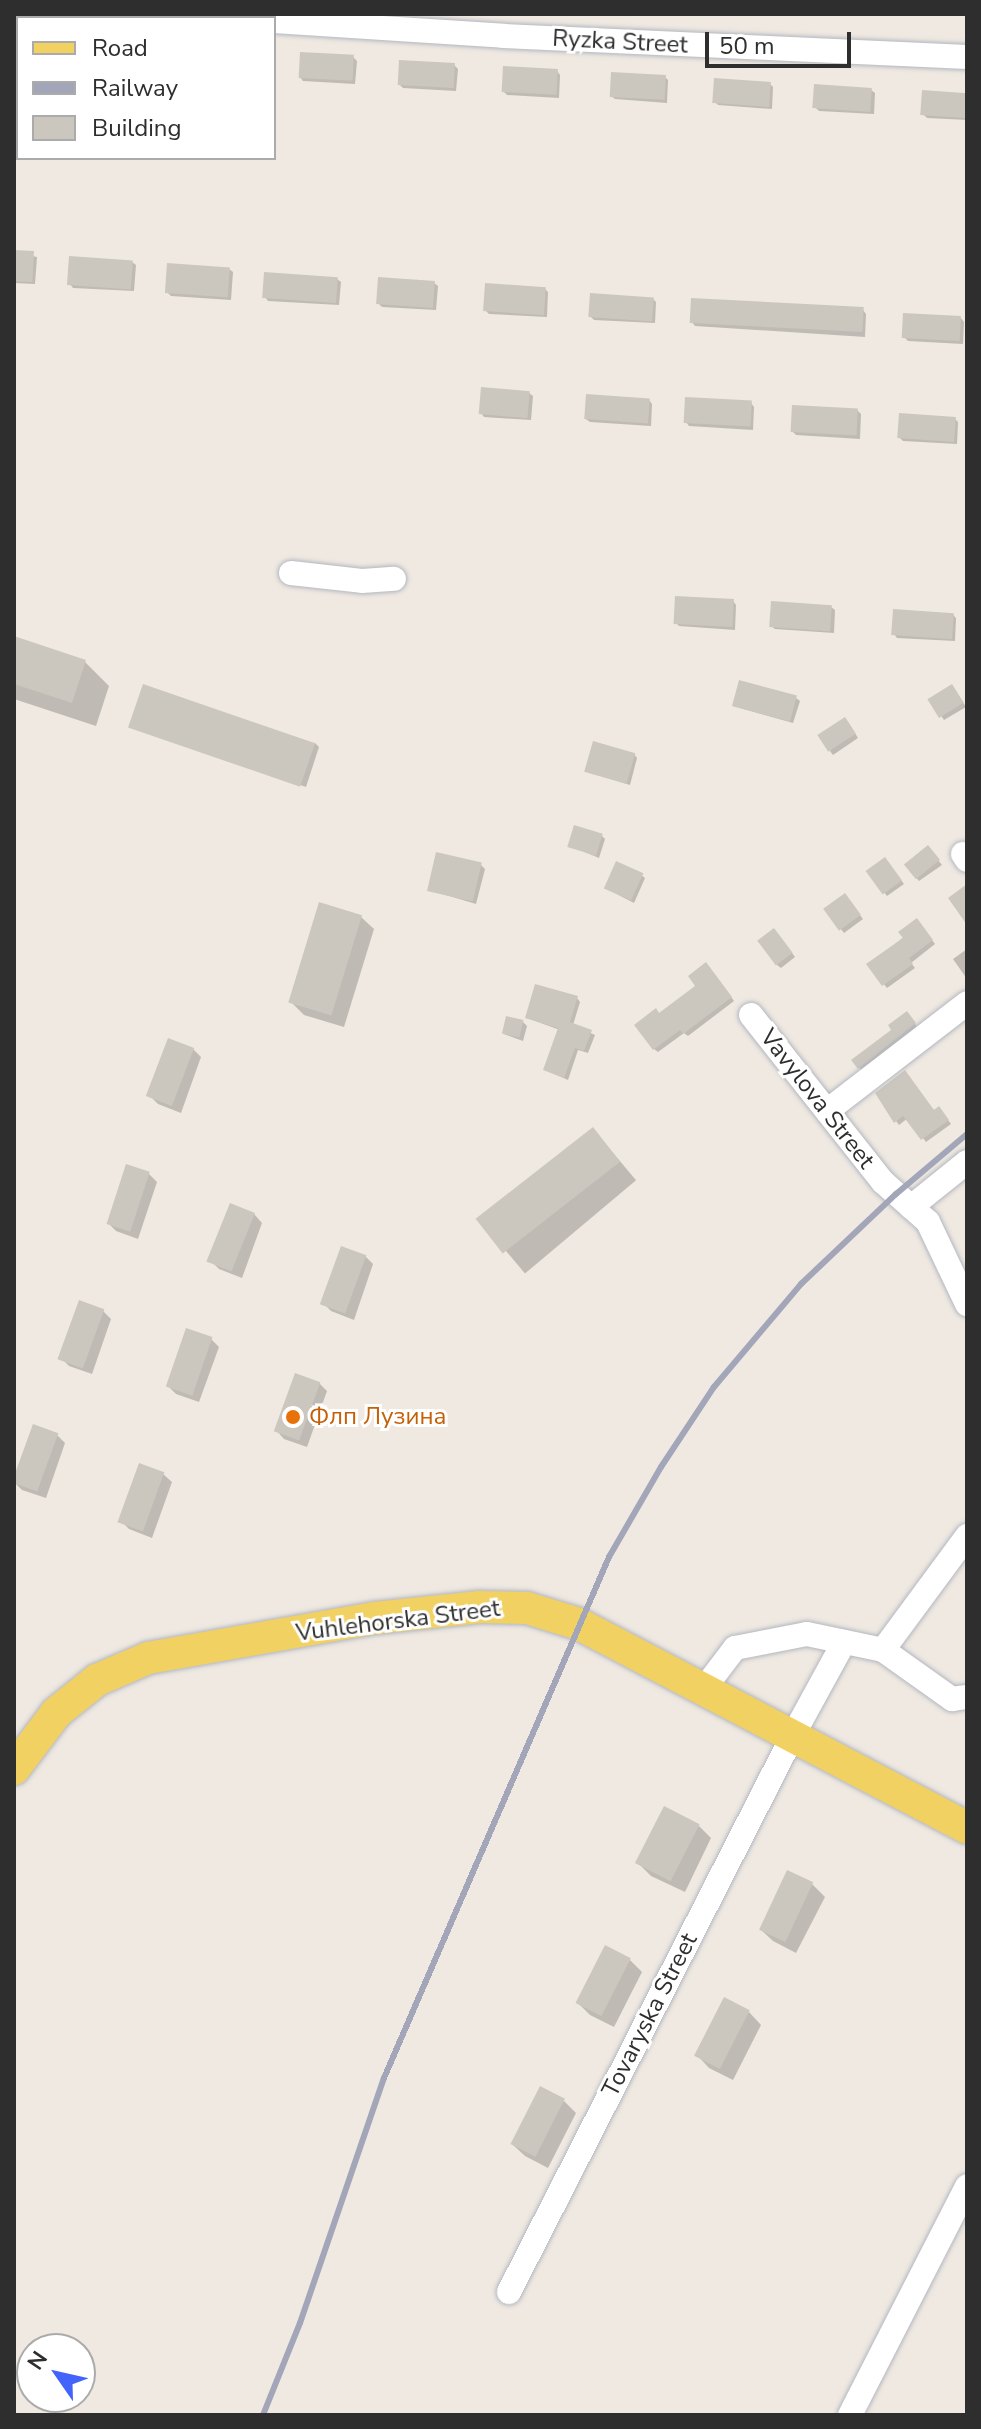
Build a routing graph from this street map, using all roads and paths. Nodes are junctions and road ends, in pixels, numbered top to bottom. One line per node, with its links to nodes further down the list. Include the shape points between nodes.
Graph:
1 (161, 14): 2 (street)
2 (192, 16)
3 (276, 21): 4 (street, Ryzka Street)
4 (967, 57)
5 (291, 573): 6 (street)
6 (394, 579)
7 (967, 1003): 9 (street)
8 (751, 1015): 9 (street, Vavylova Street)
9 (827, 1111): 11 (street, Vavylova Street, via 883,1182)
10 (967, 1162): 11 (street)
11 (911, 1207): 12 (street, Vavylova Street, via 928,1222)
12 (967, 1304)
13 (967, 1536): 15 (street)
14 (844, 1642): 15 (street); 16 (street, via 807,1634 735,1648); 18 (street, Tovaryska Street)
15 (883, 1650): 17 (street, via 952,1699)
16 (703, 1690): 18 (main road, Vuhlehorska Street); 19 (main road, Vuhlehorska Street, via 579,1624 527,1608 479,1607 375,1618 148,1658 97,1680 56,1713)
17 (967, 1697)
18 (792, 1737): 20 (main road, Vuhlehorska Street); 22 (street, Tovaryska Street)
19 (14, 1769)
20 (967, 1828)
21 (967, 2186): 23 (street)
22 (509, 2292)
23 (850, 2415)

